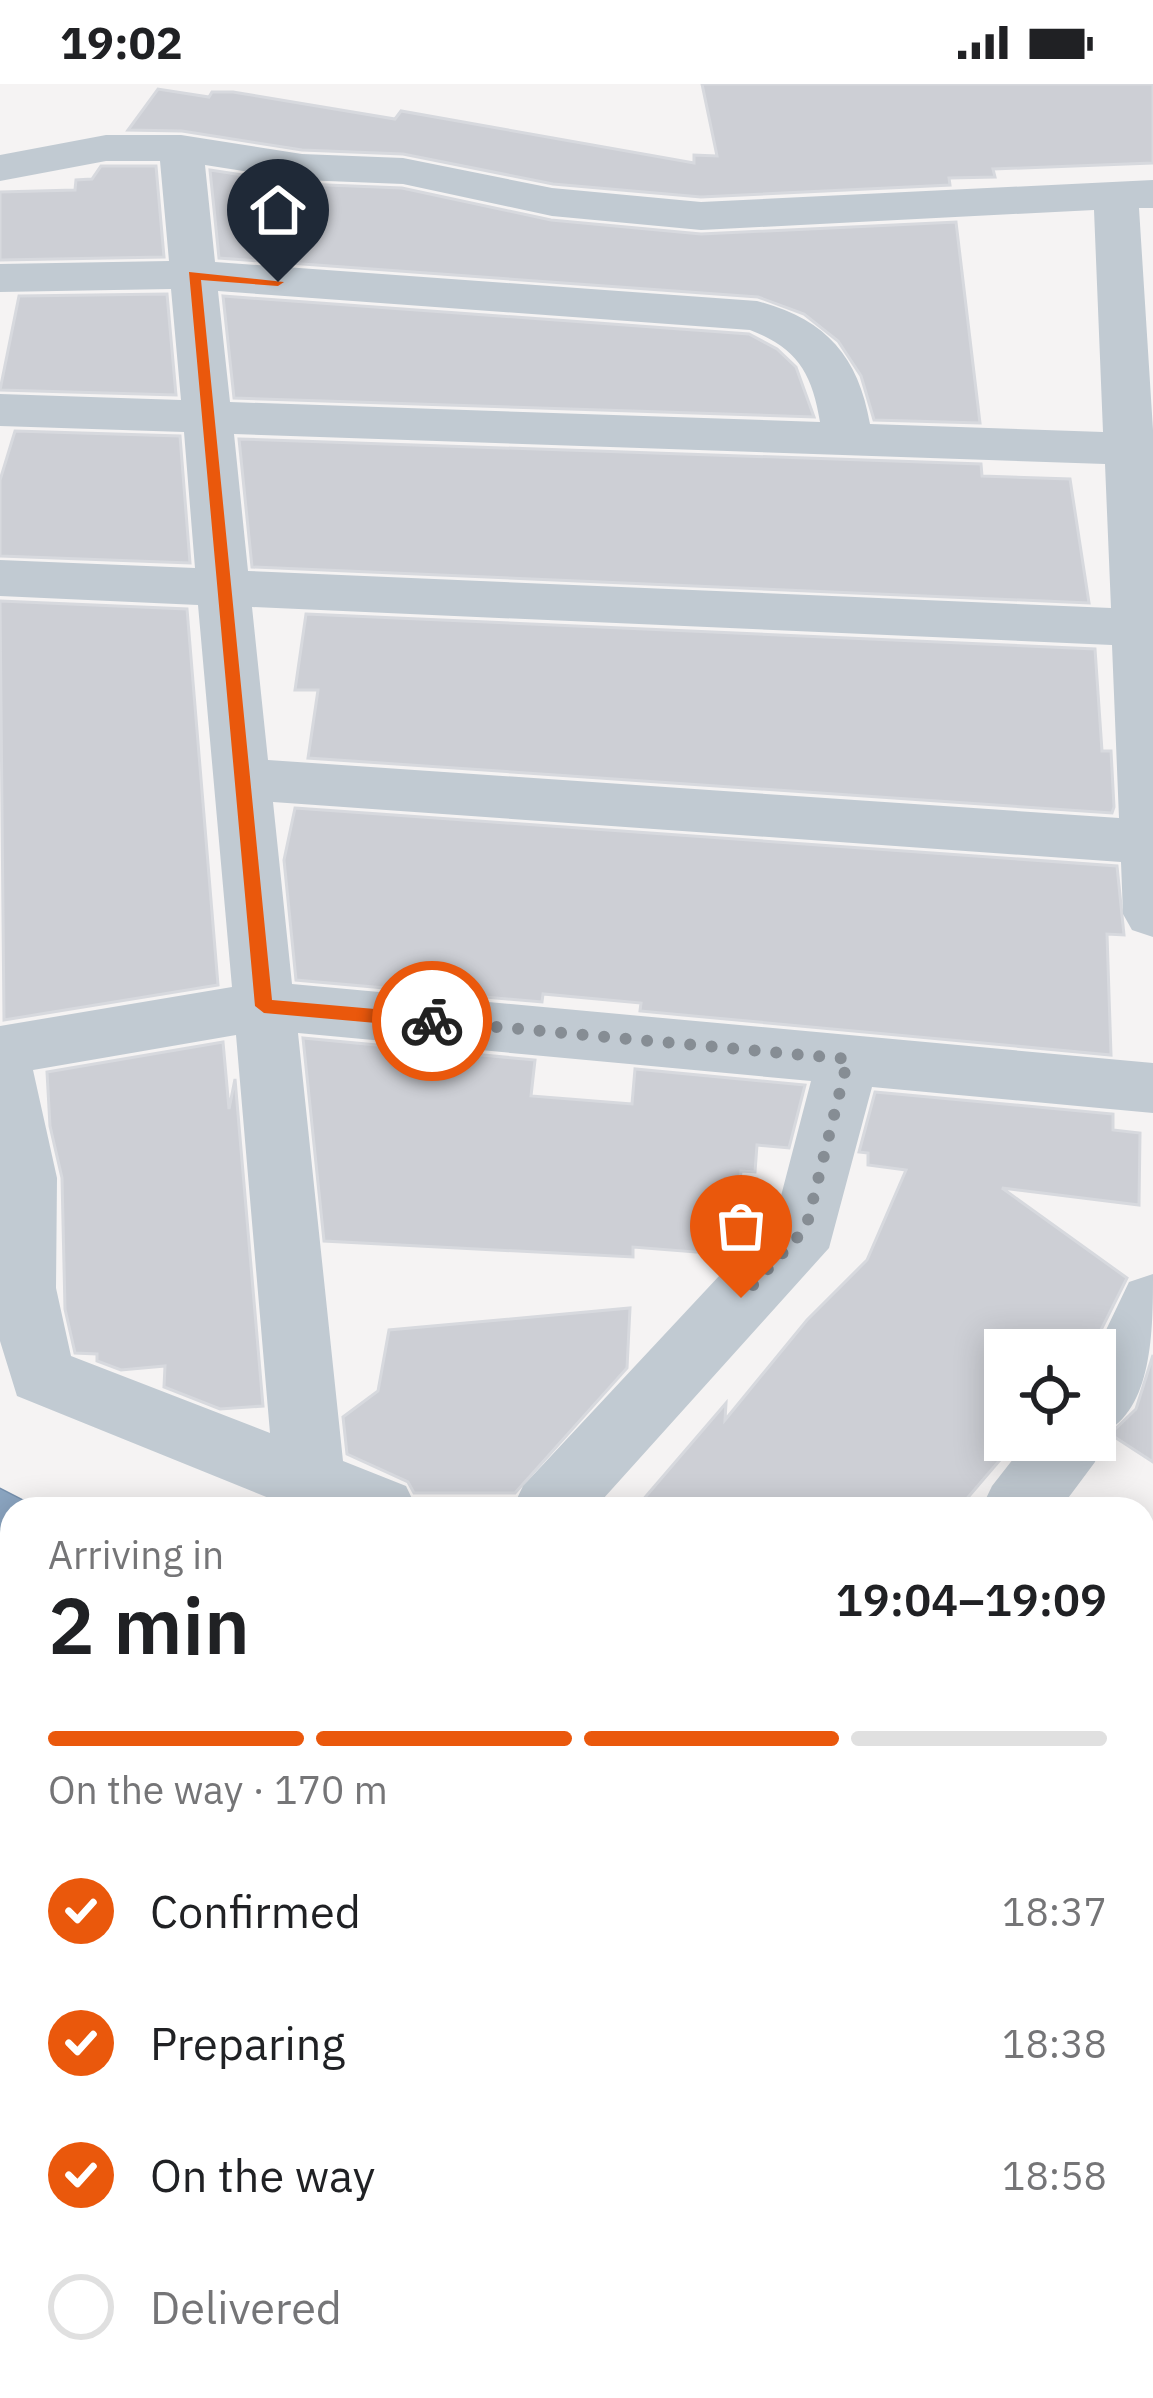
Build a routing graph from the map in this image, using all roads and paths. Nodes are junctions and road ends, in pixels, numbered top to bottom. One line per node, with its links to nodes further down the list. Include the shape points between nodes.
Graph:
1 (181, 148): 2 (street, via 106,148); 4 (street, via 302,167 403,171); 5 (street)
2 (0, 168)
3 (1134, 195): 4 (street, via 701,217); 7 (street)
4 (541, 253): 5 (street); 10 (street, via 802,331 838,376)
5 (194, 275): 6 (street); 9 (street)
6 (0, 278)
7 (1137, 302): 11 (street)
8 (0, 410): 9 (street)
9 (207, 418): 10 (street); 13 (street)
10 (848, 439): 11 (street)
11 (1128, 448): 14 (street)
12 (0, 578): 13 (street)
13 (224, 590): 14 (street); 15 (street)
14 (1145, 628): 16 (street)
15 (242, 779): 16 (street); 18 (street)
16 (1148, 842): 17 (street)
17 (1153, 914)
18 (264, 1006): 19 (street); 20 (street); 26 (street)
19 (0, 1051)
20 (848, 1059): 22 (street); 28 (street, via 806,1228)
21 (0, 1064): 26 (street, via 25,1178 22,1288 41,1375)
22 (1153, 1088)
23 (1153, 1303): 24 (street, via 1135,1354)
24 (1116, 1379)
25 (1054, 1461): 29 (street)
26 (310, 1482): 27 (street)
27 (349, 1497)
28 (559, 1497)
29 (1027, 1497)

